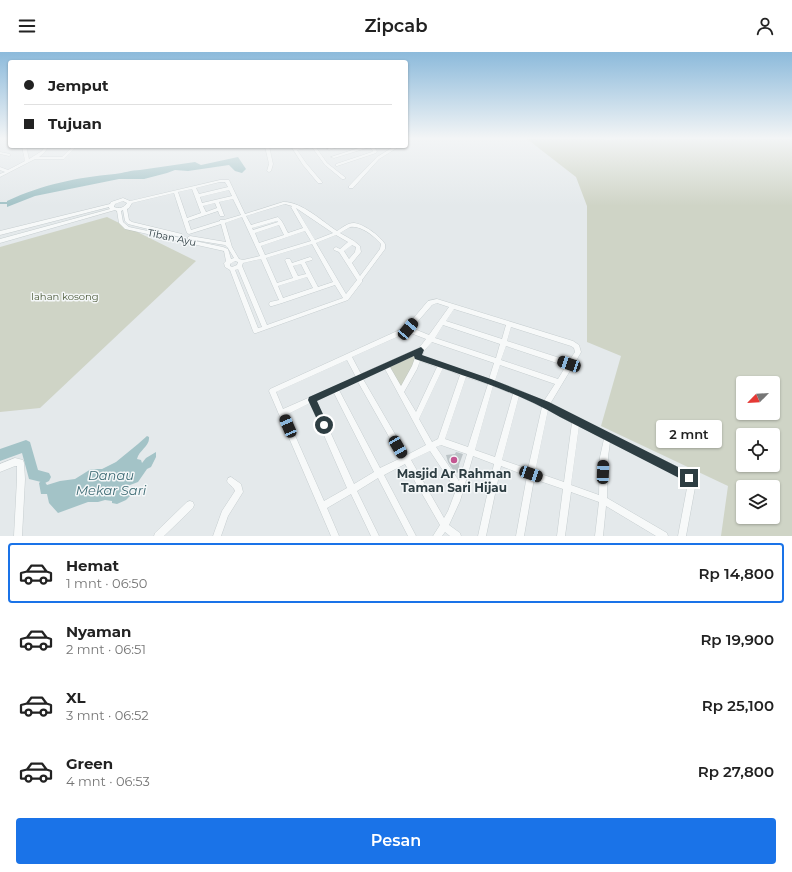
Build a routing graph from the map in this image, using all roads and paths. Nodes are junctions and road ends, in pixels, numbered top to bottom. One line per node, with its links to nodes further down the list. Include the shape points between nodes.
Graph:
1 (26, 162): 10 (street)
2 (270, 162): 9 (street)
3 (302, 162): 13 (street)
4 (325, 162): 12 (street)
5 (348, 162): 7 (street)
6 (375, 162): 15 (street)
7 (337, 165)
8 (0, 168): 10 (street)
9 (270, 171)
10 (8, 172): 11 (street)
11 (0, 176)
12 (344, 178)
13 (320, 182)
14 (194, 186): 16 (street, via 224,180); 17 (street); 18 (street)
15 (351, 187)
16 (231, 188): 18 (street); 19 (street)
17 (175, 191): 21 (street); 30 (street)
18 (198, 196): 22 (street)
19 (235, 196): 20 (street); 29 (street)
20 (216, 201): 22 (street); 25 (street)
21 (130, 202): 24 (street, via 126,199 120,200); 26 (street)
22 (201, 205): 27 (street)
23 (292, 206): 29 (street, via 286,202); 32 (street); 36 (street, via 311,215)
24 (112, 207): 26 (street); 34 (street); 38 (street)
25 (220, 209): 27 (street); 28 (street)
26 (122, 210): 35 (street, Tiban Ayu, via 130,224); 45 (street, Tiban Ayu, via 121,223 127,228 221,248 226,250)
27 (204, 214): 30 (street)
28 (222, 215)
29 (243, 215): 31 (street); 33 (street)
30 (185, 220): 35 (street)
31 (222, 222): 35 (street); 42 (street)
32 (306, 229): 37 (street); 39 (street)
33 (251, 230): 37 (street, via 280,223); 41 (street)
34 (0, 233)
35 (188, 234): 42 (street, Tiban Ayu)
36 (337, 234): 39 (street); 40 (street); 52 (street, via 348,226 356,225 383,243)
37 (287, 235): 41 (street)
38 (0, 241)
39 (313, 242): 43 (street); 53 (street)
40 (352, 242): 48 (street, via 359,248); 48 (street, via 338,250)
41 (258, 244): 43 (street)
42 (230, 247): 47 (street)
43 (263, 257): 47 (street); 54 (street)
44 (310, 259): 46 (street)
45 (229, 261): 47 (street); 49 (street, via 227,265)
46 (302, 261): 50 (street); 51 (street, via 289,262)
47 (239, 262): 49 (street); 62 (street)
48 (349, 263): 52 (street)
49 (232, 269): 62 (street, via 256,331)
50 (308, 275): 51 (street); 55 (street)
51 (296, 278): 54 (street)
52 (360, 282): 56 (street)
53 (335, 283): 55 (street); 56 (street)
54 (276, 285): 57 (street)
55 (316, 289): 57 (street)
56 (346, 299): 62 (street)
57 (282, 301): 58 (street)
58 (272, 304)
59 (452, 307): 60 (street); 61 (street); 63 (street, via 437,301 432,302)
60 (442, 322): 64 (street); 65 (street)
61 (509, 325): 65 (street); 70 (street, via 575,345 578,352)
62 (265, 327)
63 (408, 329): 64 (street); 67 (street)
64 (432, 338): 66 (street); 69 (street)
65 (504, 342): 69 (street); 70 (street)
66 (421, 350): 68 (street); 72 (street)
67 (349, 357): 74 (street); 82 (street, via 272,391)
68 (418, 357): 71 (street); 78 (street)
69 (497, 361): 75 (street); 76 (street)
70 (569, 364): 76 (street)
71 (441, 365): 73 (street); 83 (street)
72 (386, 366): 74 (street); 78 (street)
73 (464, 373): 75 (street); 86 (street)
74 (360, 379): 77 (street); 89 (street)
75 (491, 382): 79 (street); 88 (street)
76 (559, 382): 81 (street)
77 (335, 389): 80 (street); 92 (street)
78 (401, 392): 83 (street)
79 (516, 392): 81 (street); 90 (street)
80 (312, 400): 82 (street); 96 (street)
81 (546, 404): 84 (street); 93 (street)
82 (282, 413): 100 (street)
83 (416, 419): 87 (street)
84 (576, 421): 85 (street); 95 (street)
85 (608, 436): 98 (street, via 604,457); 115 (street, via 682,473 692,482)
86 (441, 441): 87 (street); 88 (street)
87 (431, 446): 89 (street); 97 (street)
88 (470, 451): 90 (street); 97 (street)
89 (406, 460): 92 (street); 101 (street)
90 (498, 462): 93 (street); 111 (street)
91 (0, 468): 103 (street, via 15,462 20,463)
92 (379, 473): 96 (street); 108 (street)
93 (531, 474): 95 (street); 112 (street)
94 (231, 481): 105 (street, via 238,487 238,496 225,514)
95 (566, 486): 98 (street); 113 (street)
96 (352, 489): 100 (street); 107 (street)
97 (460, 490): 101 (street)
98 (603, 500): 102 (street); 114 (street)
99 (190, 505): 104 (street)
100 (322, 507): 106 (street)
101 (445, 527): 109 (street); 110 (street)
102 (600, 535)
103 (18, 536)
104 (158, 536)
105 (217, 536)
106 (336, 536)
107 (375, 536)
108 (412, 536)
109 (437, 536)
110 (457, 536)
111 (482, 536)
112 (520, 536)
113 (561, 536)
114 (664, 536)
115 (682, 536)

